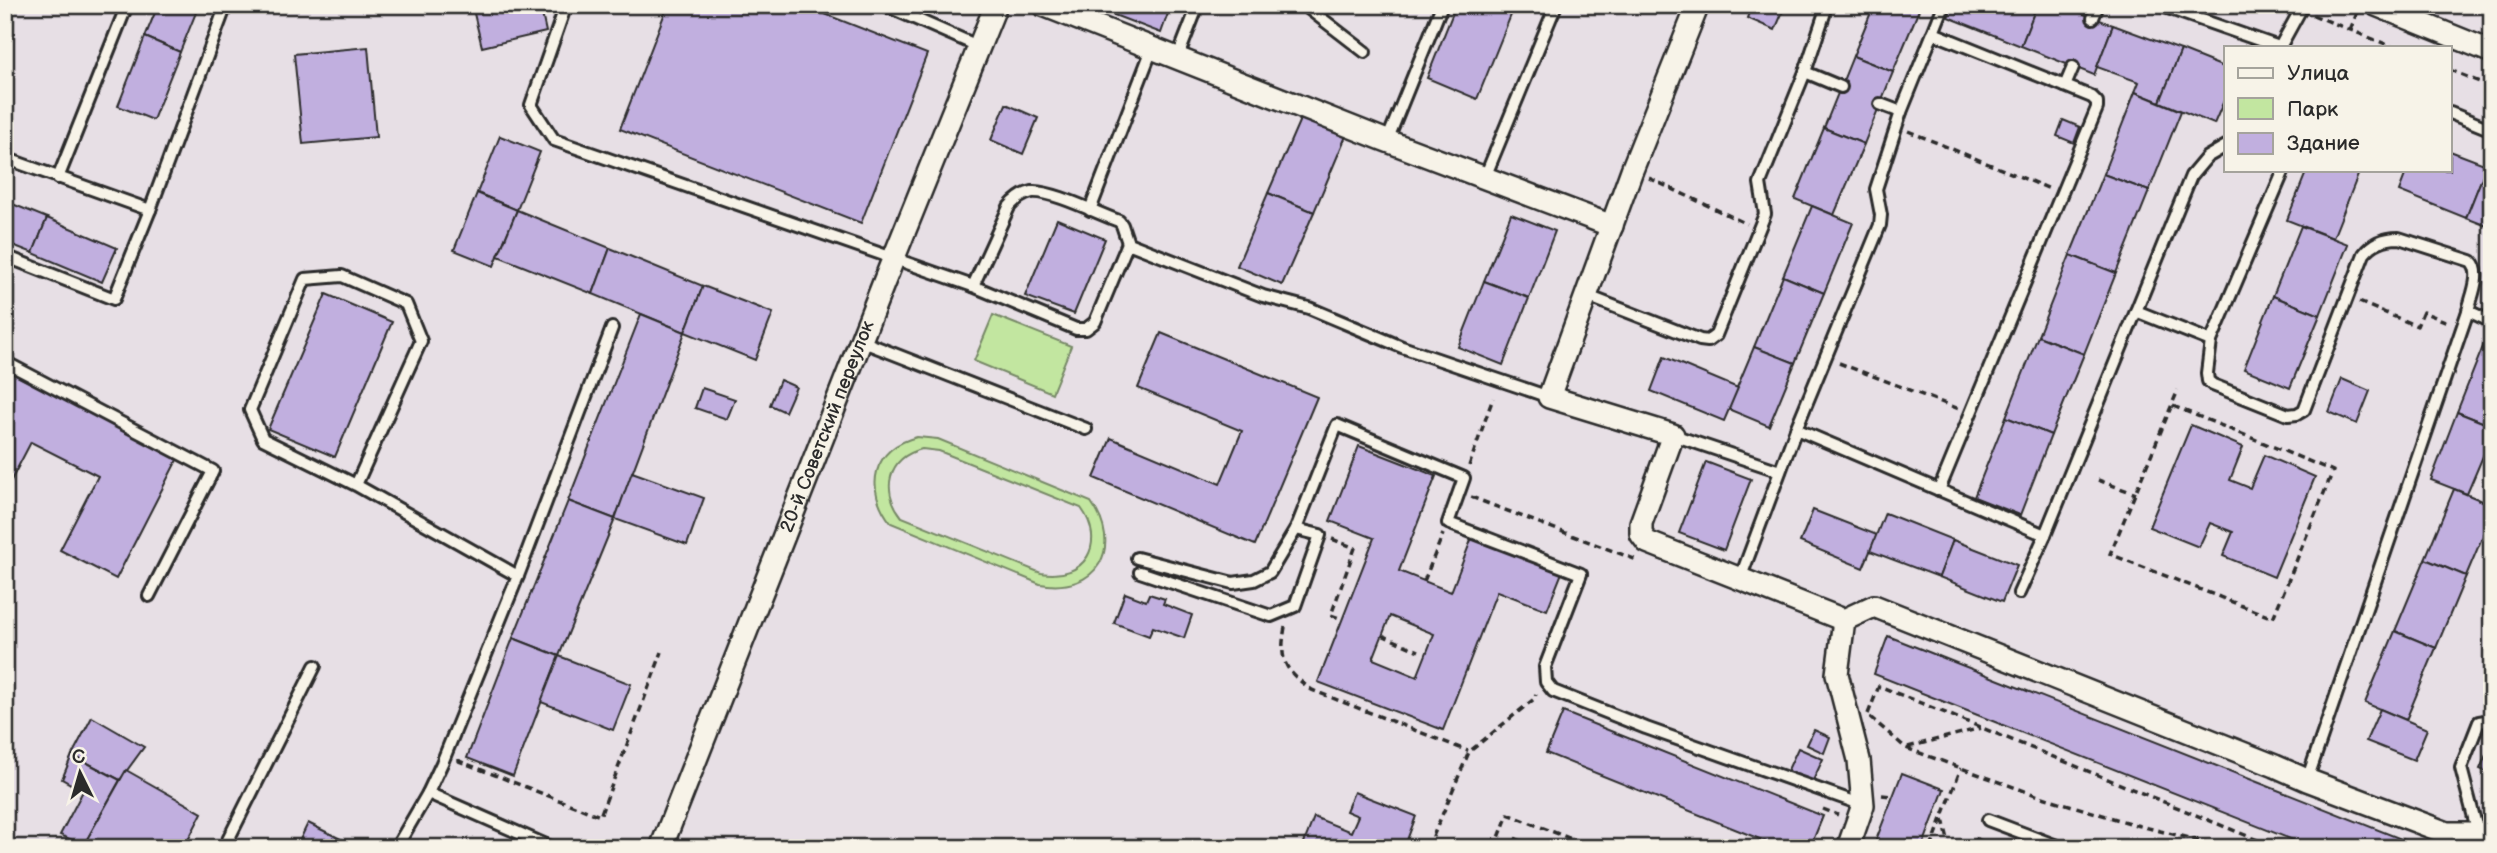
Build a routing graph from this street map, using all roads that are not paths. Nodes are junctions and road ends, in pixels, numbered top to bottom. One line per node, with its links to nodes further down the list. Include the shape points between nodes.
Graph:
1 (127, 5): 40 (lane)
2 (226, 5): 41 (lane)
3 (566, 5): 46 (lane, via 531,105 554,140)
4 (884, 5): 22 (lane)
5 (996, 5): 22 (street, 20-й Советский переулок)
6 (1042, 5): 23 (street)
7 (1198, 5): 26 (lane)
8 (1304, 5): 24 (lane)
9 (1442, 5): 35 (lane)
10 (1556, 5): 39 (lane)
11 (1698, 5): 43 (street)
12 (1824, 5): 28 (lane)
13 (1944, 5): 19 (lane)
14 (2098, 5): 18 (lane)
15 (2159, 5): 20 (lane)
16 (2376, 5): 25 (street)
17 (2302, 8): 21 (lane)
18 (2093, 18)
19 (1933, 33): 29 (lane); 32 (lane)
20 (2276, 46)
21 (2280, 46)
22 (980, 47): 46 (street, 20-й Советский переулок)
23 (1152, 49): 26 (street); 42 (lane)
24 (1365, 52)
25 (2492, 52)
26 (1177, 59): 35 (street)
27 (2073, 66): 29 (lane)
28 (1805, 72): 30 (lane); 48 (lane, via 1760,183 1765,214 1716,335 1709,341 1700,340)
29 (2065, 86): 62 (lane, via 2092,97 2097,108)
30 (1841, 87)
31 (1880, 103): 32 (lane)
32 (1901, 112): 58 (lane, via 1876,189 1880,225)
33 (2452, 114): 34 (lane)
34 (2492, 130)
35 (1387, 141): 39 (street)
36 (2224, 147): 49 (lane, via 2190,176)
37 (5, 158): 40 (lane)
38 (2283, 172): 54 (lane)
39 (1485, 177): 43 (street)
40 (58, 178): 41 (lane)
41 (150, 210): 45 (lane, via 114,299)
42 (1090, 210): 44 (lane, via 1119,221); 47 (lane, via 1044,193 1030,192 1017,198)
43 (1612, 226): 48 (street)
44 (1128, 243): 47 (lane, via 1095,321 1086,329 1076,329); 56 (lane, via 1402,347)
45 (5, 256)
46 (894, 259): 47 (lane); 53 (street, 20-й Советский переулок)
47 (973, 286)
48 (1585, 295): 56 (street)
49 (2136, 311): 54 (lane); 64 (lane)
50 (2468, 312): 51 (lane); 54 (lane, via 2477,272 2471,261 2388,238 2364,254 2304,410 2288,415 2213,385 2207,373); 74 (lane)
51 (2492, 322)
52 (612, 328): 67 (lane)
53 (861, 341): 57 (lane); 82 (street, 20-й Советский переулок)
54 (2211, 341)
55 (5, 362): 70 (lane, via 213,471)
56 (1549, 397): 59 (street)
57 (1086, 429)
58 (1796, 429): 60 (lane); 62 (lane)
59 (1673, 435): 60 (lane); 68 (street, via 1641,534 1647,542)
60 (1780, 471): 68 (lane)
61 (356, 485): 61 (lane, via 263,439 250,410 305,279 342,276 406,304 421,341); 67 (lane)
62 (1939, 490): 64 (lane)
63 (1296, 529): 65 (lane, via 1270,572 1254,580 1233,583); 66 (lane, via 1320,535 1294,606 1271,616); 76 (lane, via 1338,425 1464,478 1448,523 1581,574 1545,667 1553,691)
64 (2045, 535): 69 (lane)
65 (1137, 558)
66 (1140, 572)
67 (519, 576): 75 (lane)
68 (1740, 579): 71 (street)
69 (2019, 593)
70 (149, 596)
71 (1844, 620): 74 (street, via 1874,606); 76 (street, via 1837,674)
72 (314, 666): 79 (lane)
73 (2492, 720): 78 (lane, via 2479,722 2461,768)
74 (2307, 780): 78 (street, via 2447,833)
75 (428, 793): 80 (lane); 81 (lane)
76 (1867, 808): 83 (street)
77 (1988, 820): 84 (lane)
78 (2486, 838)
79 (224, 848)
80 (396, 848)
81 (554, 848)
82 (661, 848)
83 (1848, 848)
84 (2062, 848)

